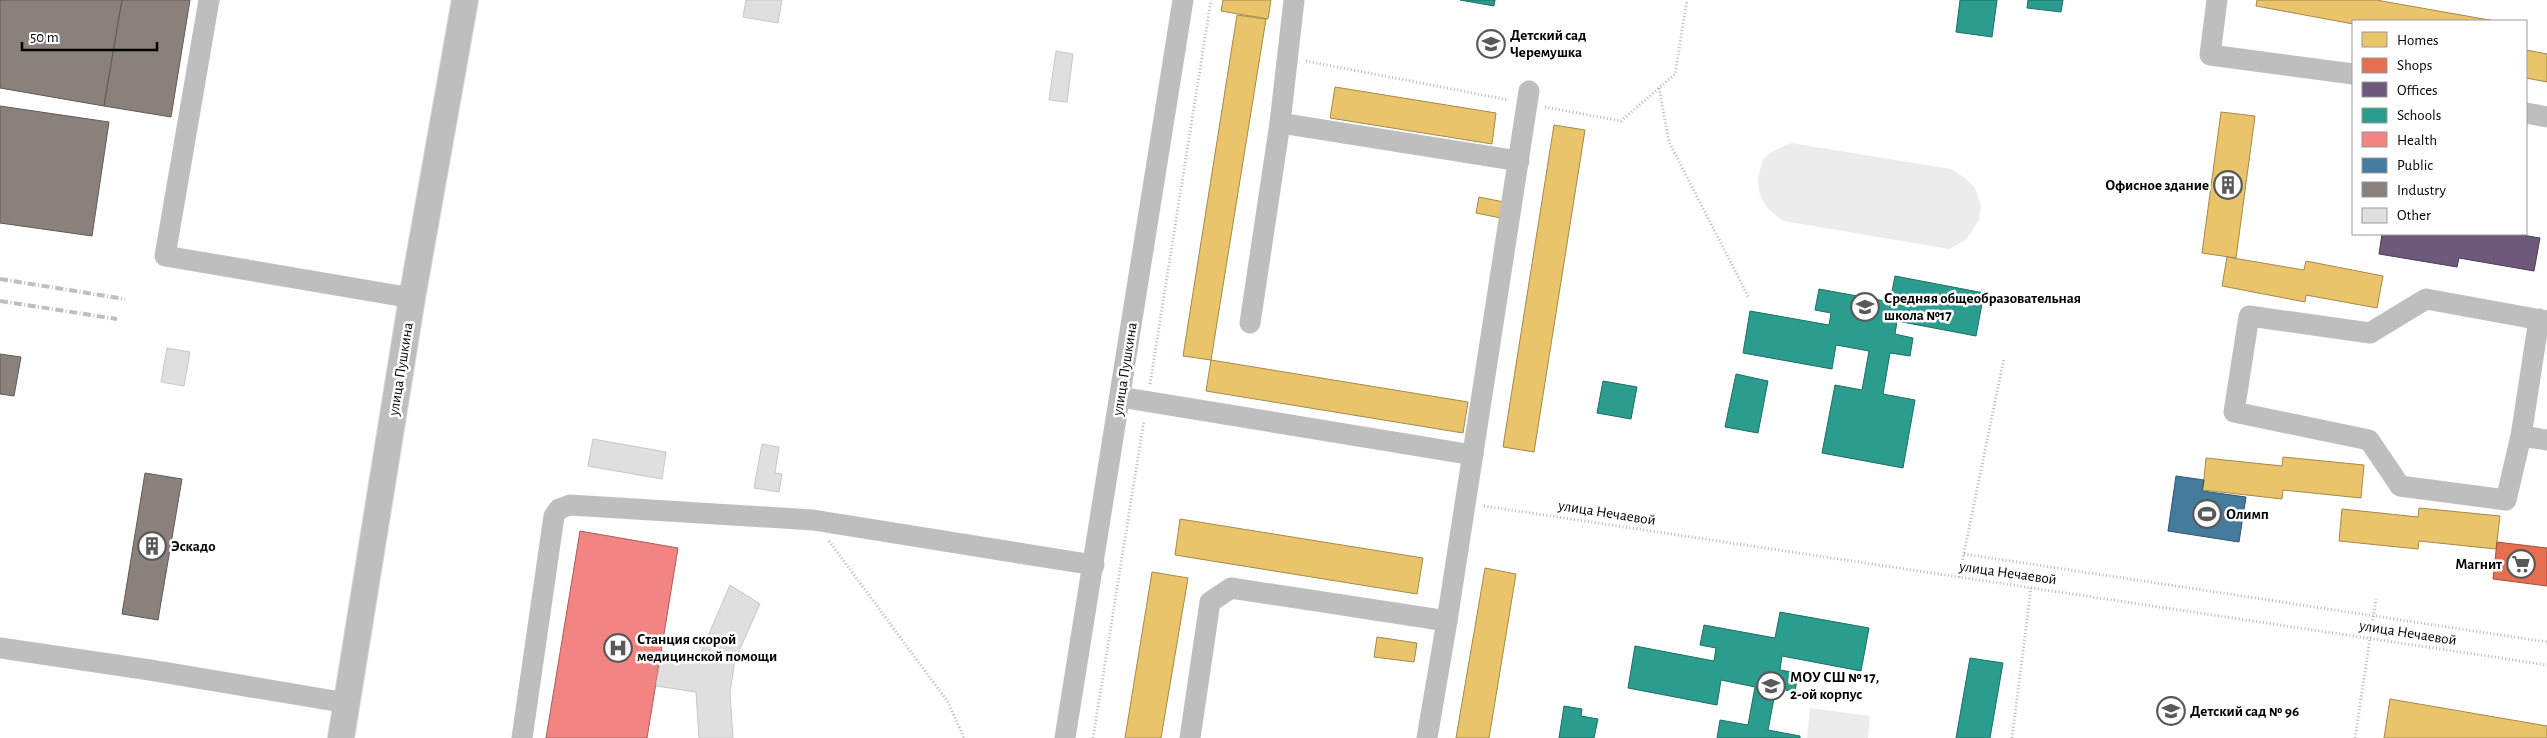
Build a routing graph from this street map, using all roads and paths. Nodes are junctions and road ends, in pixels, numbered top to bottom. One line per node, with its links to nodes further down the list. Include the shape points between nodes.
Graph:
1 (209, 0): 14 (street, via 166,256)
2 (465, 0): 14 (main road, улица Пушкина)
3 (1183, 0): 19 (street, улица Пушкина)
4 (1211, 0): 20 (path)
5 (1294, 0): 12 (street)
6 (2217, 0): 7 (street, via 2210,55)
7 (2352, 74)
8 (1659, 88): 15 (path, via 1669,142)
9 (1529, 91): 13 (street)
10 (2527, 113): 11 (street)
11 (2547, 117)
12 (1280, 123): 13 (street); 17 (street)
13 (1519, 161): 23 (street)
14 (412, 298): 37 (main road, улица Пушкина)
15 (1749, 298)
16 (2543, 320): 21 (street); 21 (street, via 2426,299 2370,333 2249,316 2234,412 2370,440 2400,486 2506,500)
17 (1250, 323)
18 (2004, 358): 26 (path)
19 (1120, 397): 20 (street); 27 (street, улица Пушкина)
20 (1147, 402): 23 (street); 42 (path)
21 (2521, 436): 22 (street)
22 (2547, 440)
23 (1473, 455): 24 (street)
24 (1465, 503): 28 (path, улица Нечаевой); 32 (street)
25 (813, 520): 27 (street); 39 (street, via 570,505 559,509 554,516); 40 (path, via 948,702)
26 (1964, 554): 28 (path); 31 (path)
27 (1094, 565): 41 (street, улица Пушкина)
28 (1959, 578): 29 (path, улица Нечаевой)
29 (2031, 588): 33 (path, улица Нечаевой); 45 (path)
30 (2376, 599): 31 (path)
31 (2373, 616): 33 (path); 34 (path)
32 (1447, 621): 43 (street, via 1231,588 1210,602); 44 (street)
33 (2370, 639): 36 (path, улица Нечаевой); 46 (path)
34 (2547, 642)
35 (0, 648): 37 (street)
36 (2547, 665)
37 (346, 703): 38 (main road, улица Пушкина)
38 (341, 738)
39 (522, 738)
40 (964, 738)
41 (1064, 738)
42 (1094, 738)
43 (1190, 738)
44 (1427, 738)
45 (2012, 738)
46 (2355, 738)

